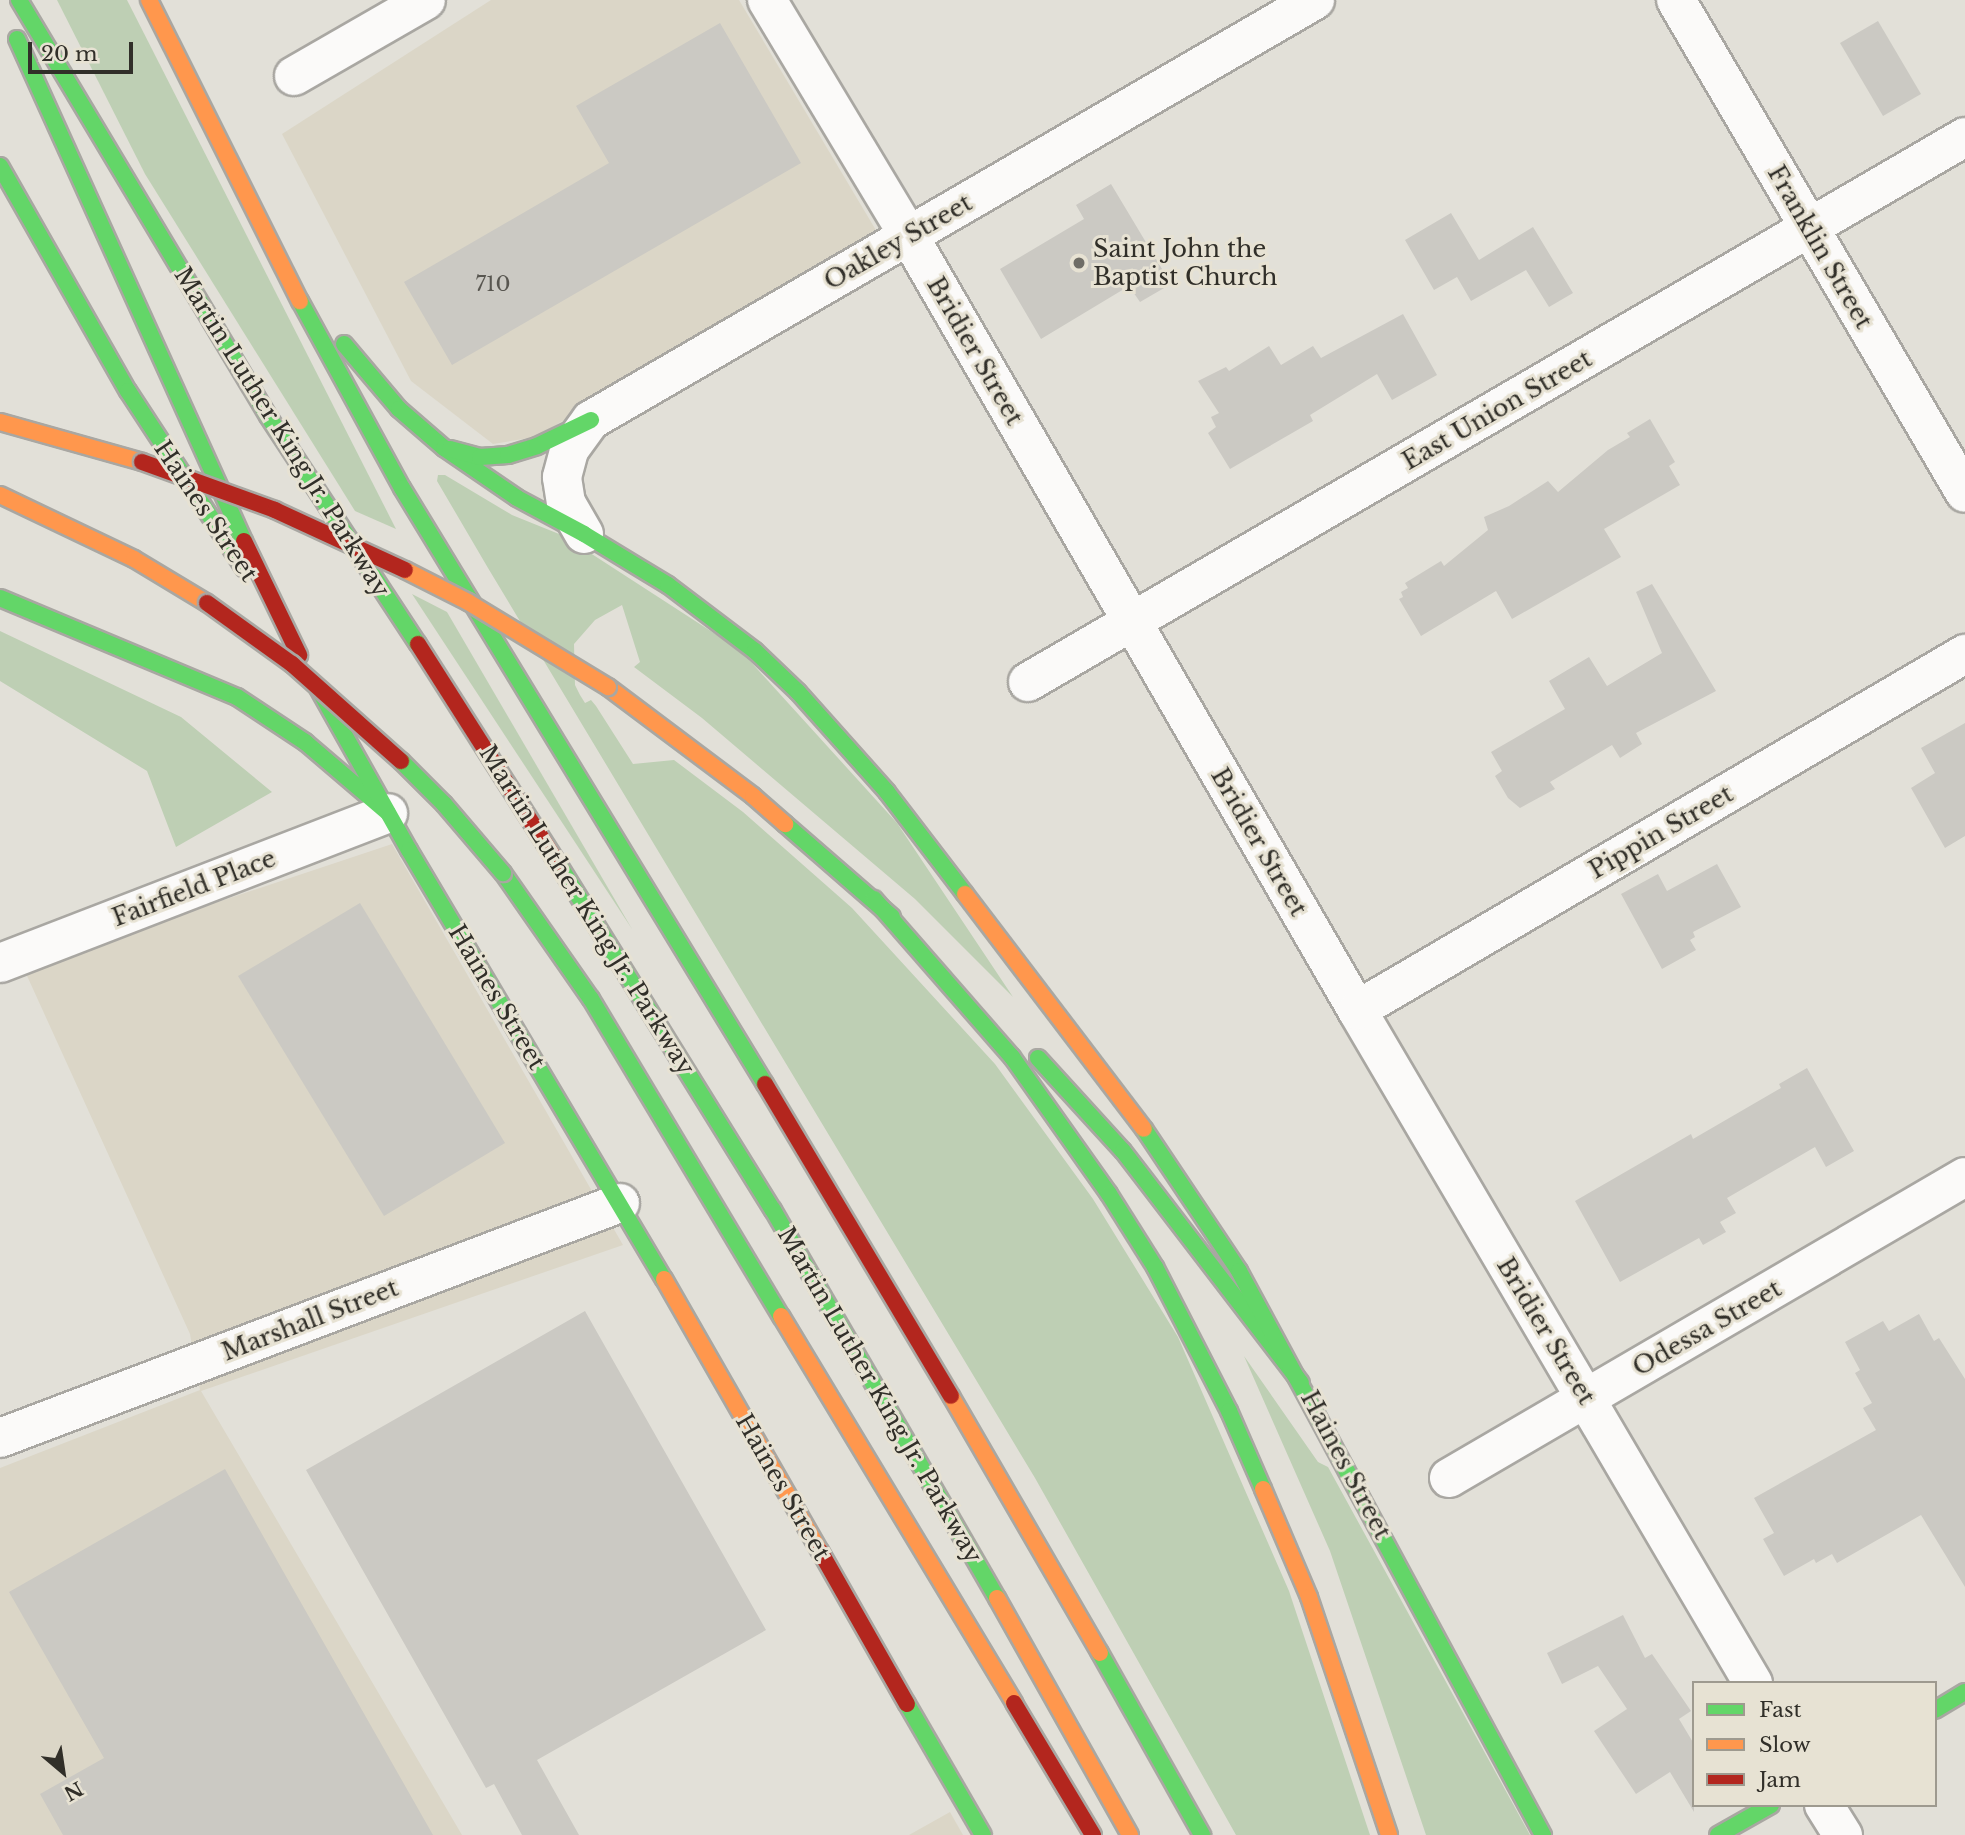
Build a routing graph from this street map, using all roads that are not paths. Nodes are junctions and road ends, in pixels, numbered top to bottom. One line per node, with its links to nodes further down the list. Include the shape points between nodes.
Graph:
1 (19, 0): 44 (main road, Martin Luther King Jr. Parkway, via 268,416 491,756 773,1210)
2 (151, 0): 13 (main road)
3 (426, 0): 8 (street)
4 (767, 0): 12 (street, Bridier Street)
5 (1315, 0): 12 (street, Oakley Street)
6 (1676, 0): 11 (street, Franklin Street)
7 (10, 24): 23 (main road, via 199,447)
8 (294, 76)
9 (1965, 137): 11 (street, East Union Street)
10 (0, 166): 23 (main road, Haines Street, via 167,455)
11 (1809, 228): 17 (street, Franklin Street); 21 (street, East Union Street)
12 (909, 236): 14 (street, Oakley Street); 21 (street, Bridier Street)
13 (270, 246): 16 (main road, Haines Street, via 375,383); 45 (main road, via 409,499 852,1227)
14 (590, 420): 16 (main road, via 508,455 480,457); 19 (street, Oakley Street, via 569,450 562,477 566,503)
15 (0, 422): 26 (main road, bridge, via 142,462 275,510 468,602 608,687 718,768)
16 (444, 448): 19 (main road, Haines Street, via 517,498)
17 (1965, 493)
18 (0, 495): 43 (main road, bridge, via 134,559 292,664 381,740 503,873 591,999)
19 (584, 534): 33 (main road, Haines Street, via 668,584 719,622 790,684 844,741 1166,1158 1209,1222)
20 (0, 598): 25 (main road, via 237,697 304,742)
21 (1133, 623): 24 (street, East Union Street); 28 (street, Bridier Street)
22 (1965, 654): 28 (street, Pippin Street)
23 (299, 655): 25 (main road, Haines Street)
24 (1028, 682)
25 (388, 813): 27 (street, Fairfield Place); 32 (main road, Haines Street)
26 (874, 899): 29 (main road); 46 (main road, via 1012,1057 1155,1267 1229,1411 1309,1597)
27 (0, 962)
28 (1357, 1010): 34 (street, Bridier Street)
29 (1010, 1029)
30 (1030, 1049): 33 (main road, via 1123,1152)
31 (1965, 1177): 34 (street, Odessa Street)
32 (620, 1203): 35 (street, Marshall Street); 42 (main road, Haines Street)
33 (1301, 1382): 47 (main road, Haines Street)
34 (1586, 1399): 36 (street, Odessa Street); 37 (street, Bridier Street)
35 (0, 1438)
36 (1449, 1478)
37 (1752, 1681)
38 (1965, 1692): 39 (main road)
39 (1937, 1709)
40 (1767, 1807): 48 (main road)
41 (1825, 1807): 49 (street)
42 (983, 1835)
43 (1093, 1835)
44 (1130, 1835)
45 (1202, 1835)
46 (1389, 1835)
47 (1542, 1835)
48 (1718, 1835)
49 (1843, 1835)

